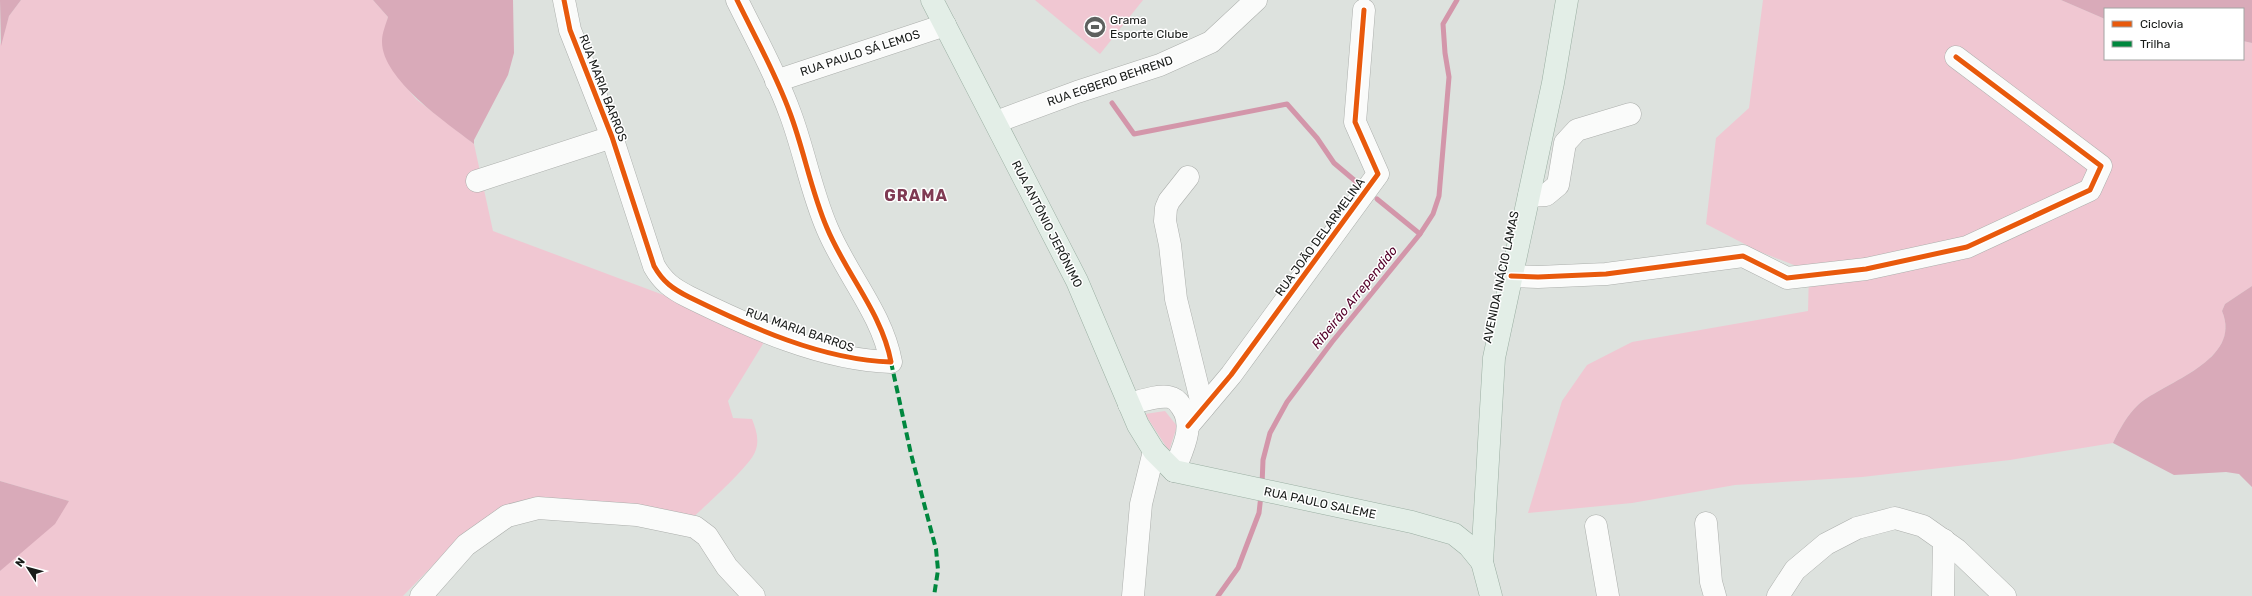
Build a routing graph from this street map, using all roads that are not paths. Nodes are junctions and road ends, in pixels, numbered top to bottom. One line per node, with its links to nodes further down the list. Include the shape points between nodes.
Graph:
1 (564, 0): 12 (street, RUA MARIA BARROS, via 570,30)
2 (737, 0): 9 (street, RUA MARIA BARROS)
3 (932, 0): 7 (main road, RUA ANTÔNIO JERÔNIMO)
4 (1256, 0): 11 (street, RUA EGBERD BEHREND, via 1211,42 1160,65)
5 (1567, 0): 15 (main road, AVENIDA INÁCIO LAMAS, via 1553,83)
6 (1364, 10): 18 (street, RUA JOÃO DELARMELINA, via 1355,122 1378,174 1231,375)
7 (945, 25): 9 (street, RUA PAULO SÁ LEMOS); 11 (main road, RUA ANTÔNIO JERÔNIMO)
8 (1956, 57): 16 (street, via 2101,166 2090,190 1967,246 1866,269 1787,278 1743,256 1606,274)
9 (776, 81): 12 (street, RUA MARIA BARROS, via 790,112 827,228 872,312 891,362 843,358 712,308 667,284 654,266)
10 (1630, 114): 15 (street, via 1577,130 1565,143 1558,186 1546,195)
11 (996, 122): 17 (main road, RUA ANTÔNIO JERÔNIMO, via 1077,281)
12 (612, 137): 14 (street)
13 (1188, 177): 18 (street, via 1169,201 1164,221 1170,245 1176,300)
14 (477, 181)
15 (1529, 196): 16 (main road, AVENIDA INÁCIO LAMAS)
16 (1512, 276): 25 (main road, AVENIDA INÁCIO LAMAS, via 1494,358)
17 (1129, 404): 19 (street, via 1161,397 1175,399 1186,413); 20 (main road, RUA ANTÔNIO JERÔNIMO)
18 (1203, 408): 19 (street, RUA JOÃO DELARMELINA)
19 (1188, 426): 21 (street, via 1187,436)
20 (1154, 451): 21 (main road); 28 (street, via 1141,504)
21 (1174, 470): 25 (main road, RUA PAULO SALEME, via 1412,522 1454,534 1469,546)
22 (1706, 523): 31 (street, via 1711,582)
23 (1596, 526): 30 (street)
24 (1944, 540): 32 (street, via 1923,526 1894,518 1857,528 1826,544 1795,570); 33 (street); 34 (street)
25 (1482, 562): 29 (main road, AVENIDA INÁCIO LAMAS)
26 (421, 596): 27 (street, via 466,545 507,516 538,508 637,515 684,523 703,532 716,547 727,567)
27 (754, 596)
28 (1133, 596)
29 (1491, 596)
30 (1608, 596)
31 (1715, 596)
32 (1778, 596)
33 (1943, 596)
34 (2005, 596)

